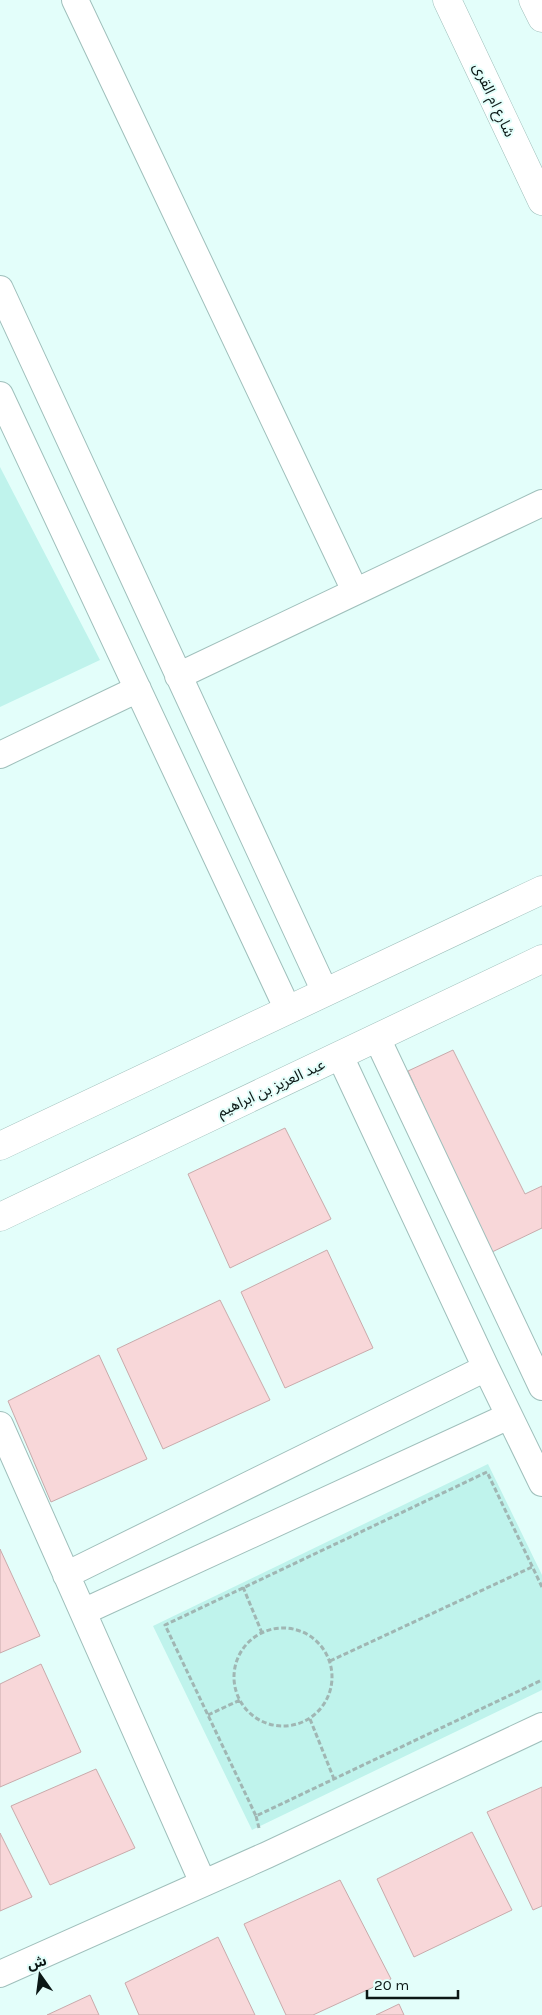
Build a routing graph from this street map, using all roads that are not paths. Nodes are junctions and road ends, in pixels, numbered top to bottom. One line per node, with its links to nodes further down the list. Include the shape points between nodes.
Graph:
1 (75, 0): 9 (street)
2 (447, 0): 5 (street, شارع ام القرى)
3 (533, 0): 4 (street)
4 (542, 18)
5 (542, 201)
6 (0, 289): 10 (street)
7 (0, 397): 11 (street)
8 (542, 502): 9 (street)
9 (355, 592): 10 (street)
10 (178, 676): 15 (street)
11 (138, 689): 12 (street); 16 (street)
12 (0, 755)
13 (542, 890): 15 (street)
14 (542, 959): 17 (street, عبد العزيز بن ابراهيم)
15 (325, 992): 16 (street)
16 (288, 1010): 19 (street)
17 (377, 1038): 18 (street, عبد العزيز بن ابراهيم); 22 (street)
18 (340, 1056): 20 (street, عبد العزيز بن ابراهيم); 21 (street)
19 (0, 1146)
20 (0, 1217)
21 (486, 1368): 23 (street); 26 (street)
22 (542, 1387)
23 (509, 1416): 25 (street); 27 (street)
24 (0, 1425): 26 (street)
25 (539, 1470)
26 (66, 1576): 27 (street)
27 (83, 1612): 29 (street)
28 (542, 1726): 29 (street)
29 (203, 1884): 30 (street)
30 (0, 1974)

